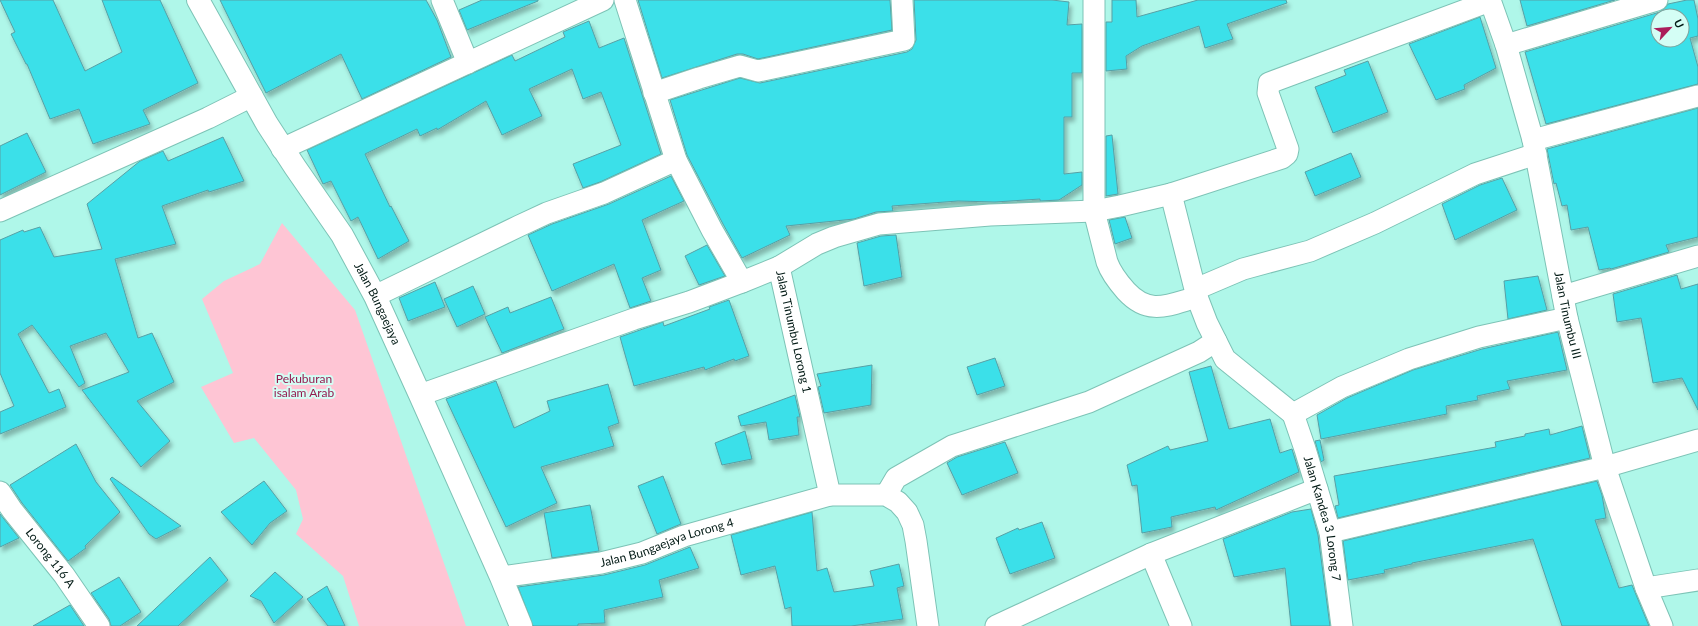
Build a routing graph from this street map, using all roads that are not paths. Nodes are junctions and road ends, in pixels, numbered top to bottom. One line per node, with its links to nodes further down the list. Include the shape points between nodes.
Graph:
1 (198, 0): 12 (street, Jalan Bungaejaya)
2 (442, 0): 10 (street)
3 (604, 0): 10 (street)
4 (625, 0): 11 (street)
5 (902, 0): 11 (street, via 904,40 758,71 740,66)
6 (1094, 0): 19 (street)
7 (1490, 0): 9 (street, Jalan Tinumbu III); 17 (street, via 1269,84 1268,92 1287,146 1287,154 1282,158)
8 (1657, 0): 9 (street)
9 (1506, 45): 14 (street, Jalan Tinumbu III)
10 (468, 63): 15 (street)
11 (654, 93): 16 (street)
12 (252, 96): 15 (street, Jalan Bungaejaya); 18 (street)
13 (1698, 96): 14 (street)
14 (1535, 147): 23 (street, via 1310,252 1243,269); 25 (street, Jalan Tinumbu III)
15 (282, 149): 24 (street, Jalan Bungaejaya, via 342,235)
16 (676, 160): 22 (street); 24 (street, via 604,194 547,213)
17 (1171, 194): 19 (street); 23 (street)
18 (0, 211)
19 (1094, 211): 21 (street, via 990,215 880,224 828,239); 23 (street, via 1110,270 1132,298 1140,304 1153,307)
20 (1698, 256): 25 (street)
21 (780, 267): 22 (street, Jalan Tinumbu Lorong 1); 34 (street, Jalan Tinumbu Lorong 1)
22 (742, 282): 28 (street, Jalan Tinumbu Lorong 1)
23 (1196, 293): 27 (street)
24 (375, 296): 28 (street, Jalan Bungaejaya)
25 (1563, 296): 26 (street, Jalan Tinumbu III)
26 (1568, 318): 29 (street, via 1479,337 1409,359 1342,387); 31 (street, Jalan Tinumbu III)
27 (1216, 341): 29 (street, via 1225,359); 35 (street, via 1199,352 1089,402 952,446 896,478)
28 (420, 395): 38 (street, Jalan Bungaejaya)
29 (1293, 414): 32 (street, Jalan Kandea 3 Lorong 7)
30 (1698, 440): 31 (street)
31 (1605, 467): 36 (street); 40 (street, Jalan Tinumbu III)
32 (1317, 489): 36 (street, Jalan Kandea 3 Lorong 7); 37 (street)
33 (0, 492): 41 (street, Lorong 116 A, via 64,575)
34 (830, 495): 35 (street); 38 (street, Jalan Bungaejaya Lorong 4, via 699,531 642,553)
35 (886, 495): 43 (street, via 898,502 907,512 913,525)
36 (1330, 532): 46 (street, Jalan Kandea 3 Lorong 7)
37 (1151, 554): 44 (street); 45 (street)
38 (501, 577): 42 (street, Jalan Bungaejaya)
39 (1698, 580): 40 (street)
40 (1646, 588): 47 (street, Jalan Tinumbu III)
41 (99, 626)
42 (521, 626)
43 (928, 626)
44 (996, 626)
45 (1181, 626)
46 (1342, 626)
47 (1662, 626)

